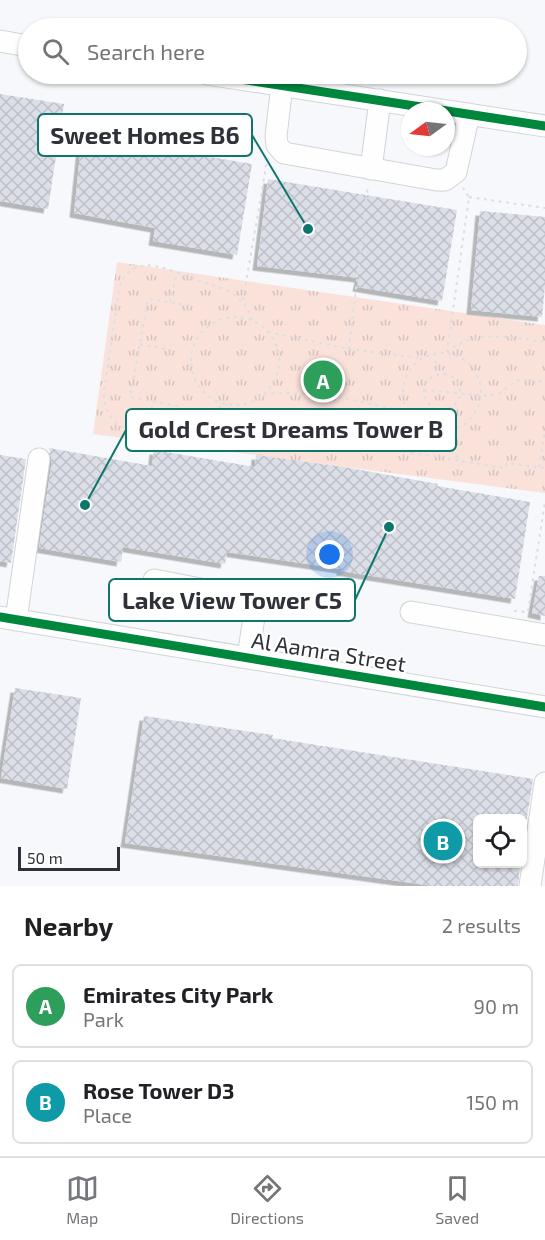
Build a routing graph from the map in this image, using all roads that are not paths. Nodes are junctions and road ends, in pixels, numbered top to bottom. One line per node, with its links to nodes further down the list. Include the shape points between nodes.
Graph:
1 (0, 40): 2 (street)
2 (18, 44)
3 (275, 84): 4 (street)
4 (282, 85): 5 (street); 8 (street, via 276,136 280,149 289,155)
5 (380, 100): 6 (street); 8 (street)
6 (469, 114): 7 (street); 8 (street, via 453,176 440,180)
7 (545, 126)
8 (370, 169)
9 (39, 459): 12 (street)
10 (154, 580): 14 (street, via 252,599 255,610)
11 (411, 612): 13 (street)
12 (8, 618): 14 (street, Al Aamra Street)
13 (545, 634)
14 (248, 658): 15 (street, Al Aamra Street)
15 (545, 706)
16 (545, 783): 17 (street)
17 (530, 886)

